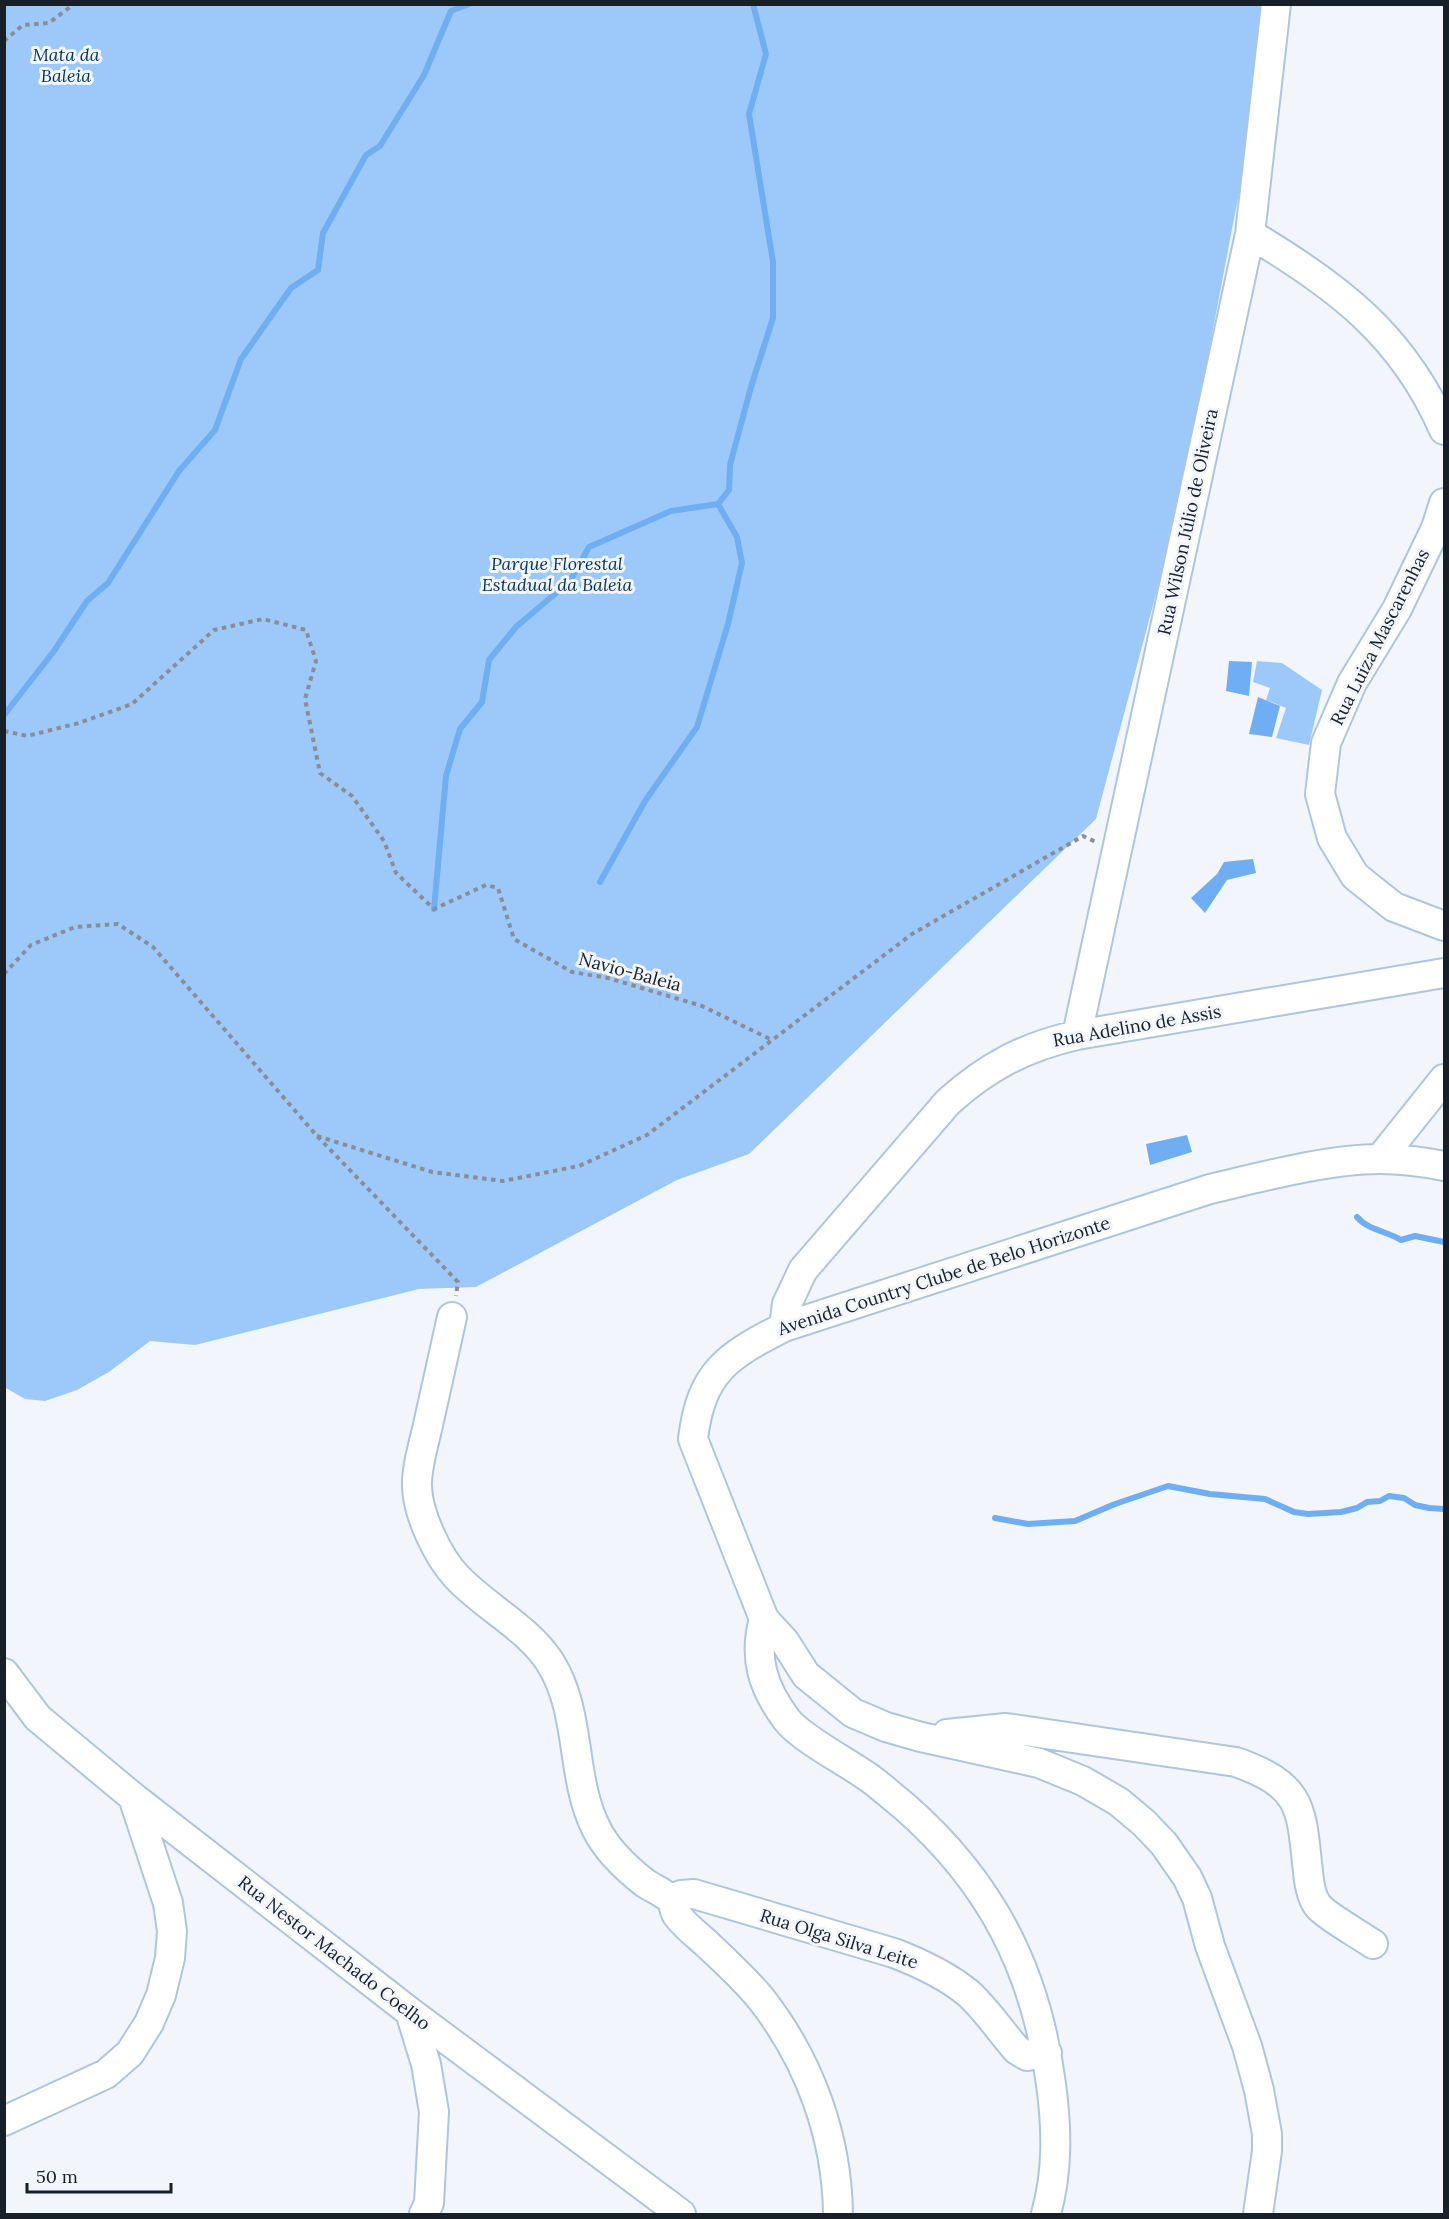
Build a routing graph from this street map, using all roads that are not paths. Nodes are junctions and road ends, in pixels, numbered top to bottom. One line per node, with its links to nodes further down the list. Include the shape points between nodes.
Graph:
1 (1276, 4): 2 (street, Rua Wilson Júlio de Oliveira)
2 (1250, 234): 3 (street, via 1333,289 1380,329 1411,368); 7 (street, Rua Wilson Júlio de Oliveira)
3 (1444, 430)
4 (1444, 503): 5 (street, Rua Luiza Mascarenhas, via 1397,609 1352,683 1326,743 1320,794 1332,838 1355,876 1394,907)
5 (1444, 926)
6 (1444, 973): 7 (street, Rua Adelino de Assis)
7 (1077, 1035): 12 (street, Rua Adelino de Assis, via 1042,1043 1010,1058 972,1080 948,1102 802,1270 787,1304)
8 (1444, 1079): 9 (street)
9 (1380, 1159): 10 (street, Avenida Country Clube de Belo Horizonte); 12 (street, Avenida Country Clube de Belo Horizonte, via 1270,1174 1210,1189)
10 (1444, 1166)
11 (452, 1317): 17 (street, via 417,1487 434,1544 456,1576 530,1638 550,1662 567,1700 586,1803 596,1829 609,1849)
12 (784, 1327): 13 (street, Avenida Country Clube de Belo Horizonte, via 722,1365 704,1391 693,1439)
13 (764, 1619): 15 (street, Avenida Country Clube de Belo Horizonte, via 785,1641 806,1676 852,1713); 20 (street, via 758,1639 761,1670 777,1706 789,1723 904,1806 962,1865 1010,1942 1036,2007)
14 (4, 1673): 16 (street, Rua Nestor Machado Coelho, via 38,1718)
15 (921, 1737): 18 (street, via 1006,1728 1236,1762 1263,1772 1292,1795 1303,1827 1310,1886 1318,1907); 26 (street, Avenida Country Clube de Belo Horizonte, via 1039,1763 1083,1781 1119,1802 1144,1823 1176,1860 1204,1916 1210,1946 1259,2090 1267,2151)
16 (133, 1797): 19 (street, Rua Nestor Machado Coelho); 21 (street, via 168,1903 172,1931 161,1995 130,2053 106,2073)
17 (671, 1900): 20 (street, Rua Olga Silva Leite, via 694,1894 922,1964 969,1994 1017,2050 1027,2056); 24 (street, via 676,1914 762,2000 790,2041 824,2116 838,2185)
18 (1373, 1944)
19 (410, 2012): 22 (street, Rua Nestor Machado Coelho); 23 (street, via 426,2064 434,2112 429,2203)
20 (1047, 2053): 25 (street, via 1056,2119 1056,2160)
21 (4, 2121)
22 (677, 2213)
23 (424, 2214)
24 (838, 2214)
25 (1046, 2214)
26 (1258, 2214)

